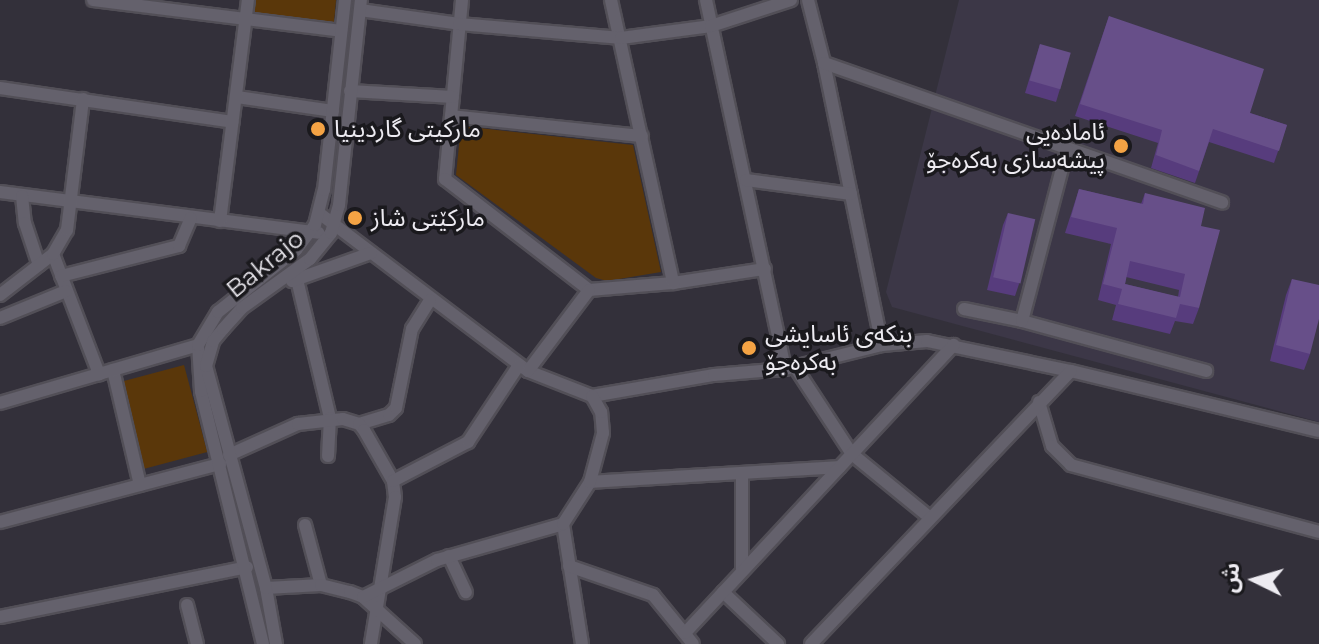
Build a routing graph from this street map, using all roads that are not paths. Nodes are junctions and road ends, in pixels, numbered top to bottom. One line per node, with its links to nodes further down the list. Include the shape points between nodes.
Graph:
1 (93, 0): 9 (street)
2 (248, 0): 11 (street)
3 (345, 0): 14 (street, Bakrajo)
4 (462, 0): 12 (street)
5 (611, 0): 15 (street)
6 (706, 0): 13 (street)
7 (791, 0): 13 (street)
8 (808, 0): 16 (street)
9 (117, 2): 11 (street)
10 (360, 5): 12 (street); 18 (street, Bakrajo)
11 (246, 20): 14 (street); 19 (street)
12 (459, 24): 15 (street); 20 (street)
13 (711, 26): 15 (street); 27 (street)
14 (341, 31): 22 (street, Bakrajo)
15 (621, 38): 25 (street)
16 (824, 63): 26 (street); 29 (street)
17 (0, 88): 21 (street)
18 (350, 91): 20 (street); 36 (street, Bakrajo)
19 (237, 97): 22 (street); 24 (street)
20 (453, 97): 23 (street)
21 (83, 99): 24 (street); 31 (street)
22 (333, 111): 33 (street, Bakrajo)
23 (451, 116): 25 (street); 45 (street, via 445,179)
24 (233, 122): 35 (street)
25 (642, 136): 44 (street)
26 (1067, 150): 32 (street); 51 (street)
27 (746, 180): 29 (street); 41 (street)
28 (0, 192): 30 (street)
29 (851, 194): 53 (street)
30 (22, 196): 31 (street); 40 (street)
31 (73, 202): 34 (street); 39 (street, via 67,230)
32 (1222, 202)
33 (319, 213): 36 (street); 37 (street, Bakrajo)
34 (191, 218): 35 (street); 43 (street, via 179,246)
35 (220, 221): 37 (street)
36 (332, 230): 37 (street); 38 (street); 42 (street, Bakrajo)
37 (311, 232): 52 (street, Bakrajo, via 218,312)
38 (371, 253): 42 (street); 48 (street)
39 (53, 254): 40 (street); 43 (street)
40 (39, 265): 47 (street)
41 (765, 269): 44 (street); 56 (street)
42 (296, 275): 64 (street); 69 (street, Bakrajo, via 242,308 208,353 207,382)
43 (61, 276): 46 (street)
44 (673, 283): 45 (street)
45 (589, 290): 55 (street)
46 (66, 291): 50 (street); 60 (street)
47 (0, 295)
48 (430, 300): 55 (street); 65 (street, via 412,329 396,408)
49 (964, 309): 51 (street)
50 (0, 318)
51 (1022, 321): 59 (street)
52 (198, 345): 57 (street); 69 (street, Bakrajo, via 201,391)
53 (882, 345): 54 (street); 56 (street)
54 (954, 345): 58 (street); 67 (street)
55 (524, 368): 61 (street); 72 (street, via 468,442)
56 (790, 368): 61 (street); 67 (street)
57 (113, 370): 60 (street); 74 (street)
58 (1071, 371): 62 (street); 66 (street)
59 (1206, 371)
60 (99, 374): 63 (street)
61 (592, 396): 73 (street, via 601,412 603,433)
62 (1039, 402): 75 (street); 79 (street, via 1052,446 1071,465)
63 (0, 403)
64 (330, 418): 65 (street); 68 (street); 69 (street, via 298,424)
65 (359, 424): 72 (street)
66 (1319, 431)
67 (852, 454): 70 (street); 75 (street)
68 (328, 456)
69 (225, 460): 74 (street); 82 (street, Bakrajo); 85 (street, Bakrajo)
70 (840, 467): 71 (street); 83 (street)
71 (742, 475): 73 (street); 83 (street)
72 (393, 481): 86 (street, via 395,507)
73 (590, 482): 77 (street)
74 (140, 485): 76 (street)
75 (929, 517): 102 (street)
76 (0, 522)
77 (563, 524): 80 (street); 81 (street)
78 (305, 525): 84 (street)
79 (1319, 532)
80 (449, 556): 86 (street); 87 (street)
81 (569, 566): 94 (street, via 653,595); 100 (street)
82 (247, 567): 92 (street); 93 (street, Bakrajo)
83 (742, 571): 88 (street)
84 (321, 585): 85 (street); 89 (street)
85 (266, 588): 97 (street, Bakrajo)
86 (380, 588): 89 (street); 91 (street)
87 (466, 592)
88 (723, 592): 94 (street); 101 (street)
89 (363, 597): 91 (street)
90 (187, 605): 95 (street)
91 (377, 609): 98 (street); 99 (street)
92 (0, 617)
93 (262, 638): 96 (street)
94 (689, 638)
95 (197, 644)
96 (249, 644)
97 (276, 644)
98 (371, 644)
99 (415, 644)
100 (582, 644)
101 (778, 644)
102 (811, 644)

